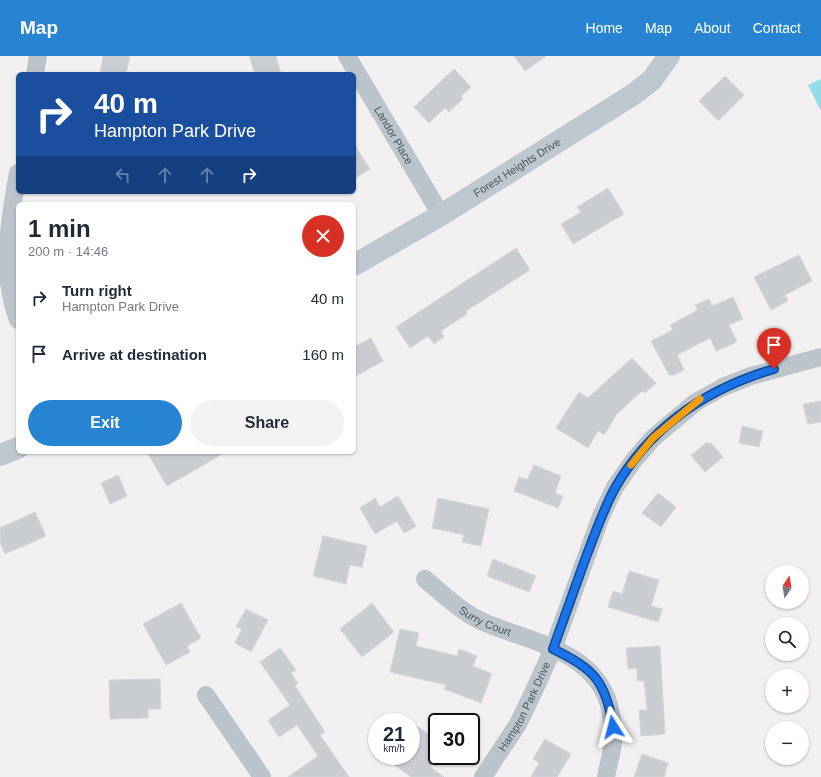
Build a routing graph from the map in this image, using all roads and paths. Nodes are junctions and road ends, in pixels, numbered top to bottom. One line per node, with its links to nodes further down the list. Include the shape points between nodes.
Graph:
1 (38, 56): 4 (street)
2 (347, 56): 6 (street, Landor Place)
3 (669, 56): 6 (street, Forest Heights Drive, via 652,80 634,94)
4 (35, 72)
5 (16, 186): 8 (street, via 4,261)
6 (441, 214): 7 (street, Forest Heights Drive)
7 (356, 264)
8 (16, 316)
9 (821, 357): 13 (street, Hampton Park Drive, via 751,376 723,387 696,402 653,438 615,487 601,516)
10 (16, 449): 11 (street)
11 (0, 455)
12 (425, 579): 13 (street, Surry Court, via 459,608 480,620)
13 (553, 649): 16 (street, Hampton Park Drive, via 518,724); 17 (street, Surry Court, via 580,662 591,672 607,699 613,727 613,744)
14 (206, 695): 15 (street)
15 (262, 777)
16 (483, 777)
17 (606, 777)

